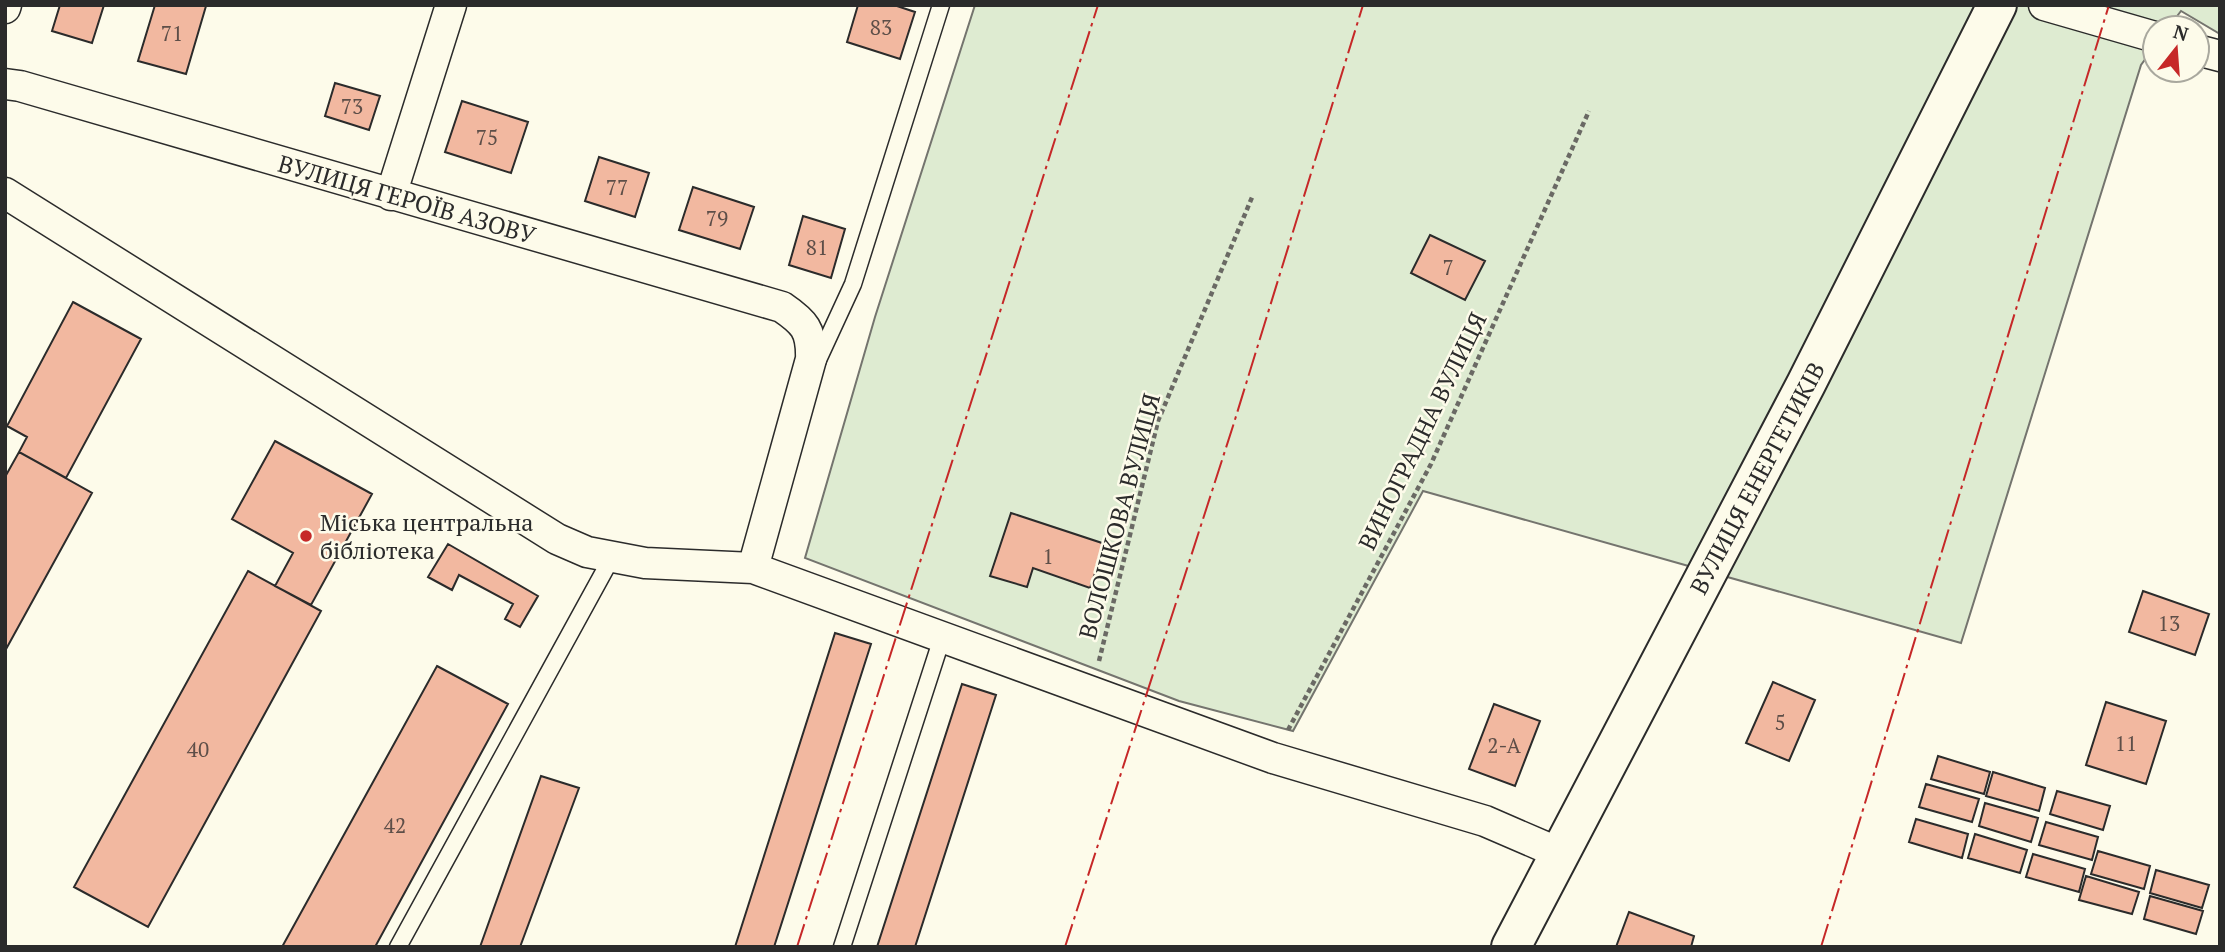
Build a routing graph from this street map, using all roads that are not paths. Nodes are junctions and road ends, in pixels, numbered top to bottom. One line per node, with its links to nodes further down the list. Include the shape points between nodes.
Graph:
1 (451, 5): 8 (street)
2 (941, 5): 9 (lane, via 853,285)
3 (1997, 5): 13 (street, ВУЛИЦЯ ЕНЕРГЕТИКІВ, via 1807,384)
4 (2044, 5): 5 (street)
5 (2141, 33)
6 (5, 84): 8 (street, ВУЛИЦЯ ГЕРОЇВ АЗОВУ)
7 (5, 193): 10 (street, via 557,539)
8 (391, 195): 9 (street, ВУЛИЦЯ ГЕРОЇВ АЗОВУ, via 782,307 804,322 811,346)
9 (801, 396): 11 (street)
10 (612, 557): 11 (street); 14 (lane)
11 (753, 568): 12 (street)
12 (942, 638): 13 (street, via 1273,758 1485,821); 15 (lane)
13 (1559, 853): 16 (street, ВУЛИЦЯ ЕНЕРГЕТИКІВ)
14 (398, 947)
15 (842, 947)
16 (1511, 947)

